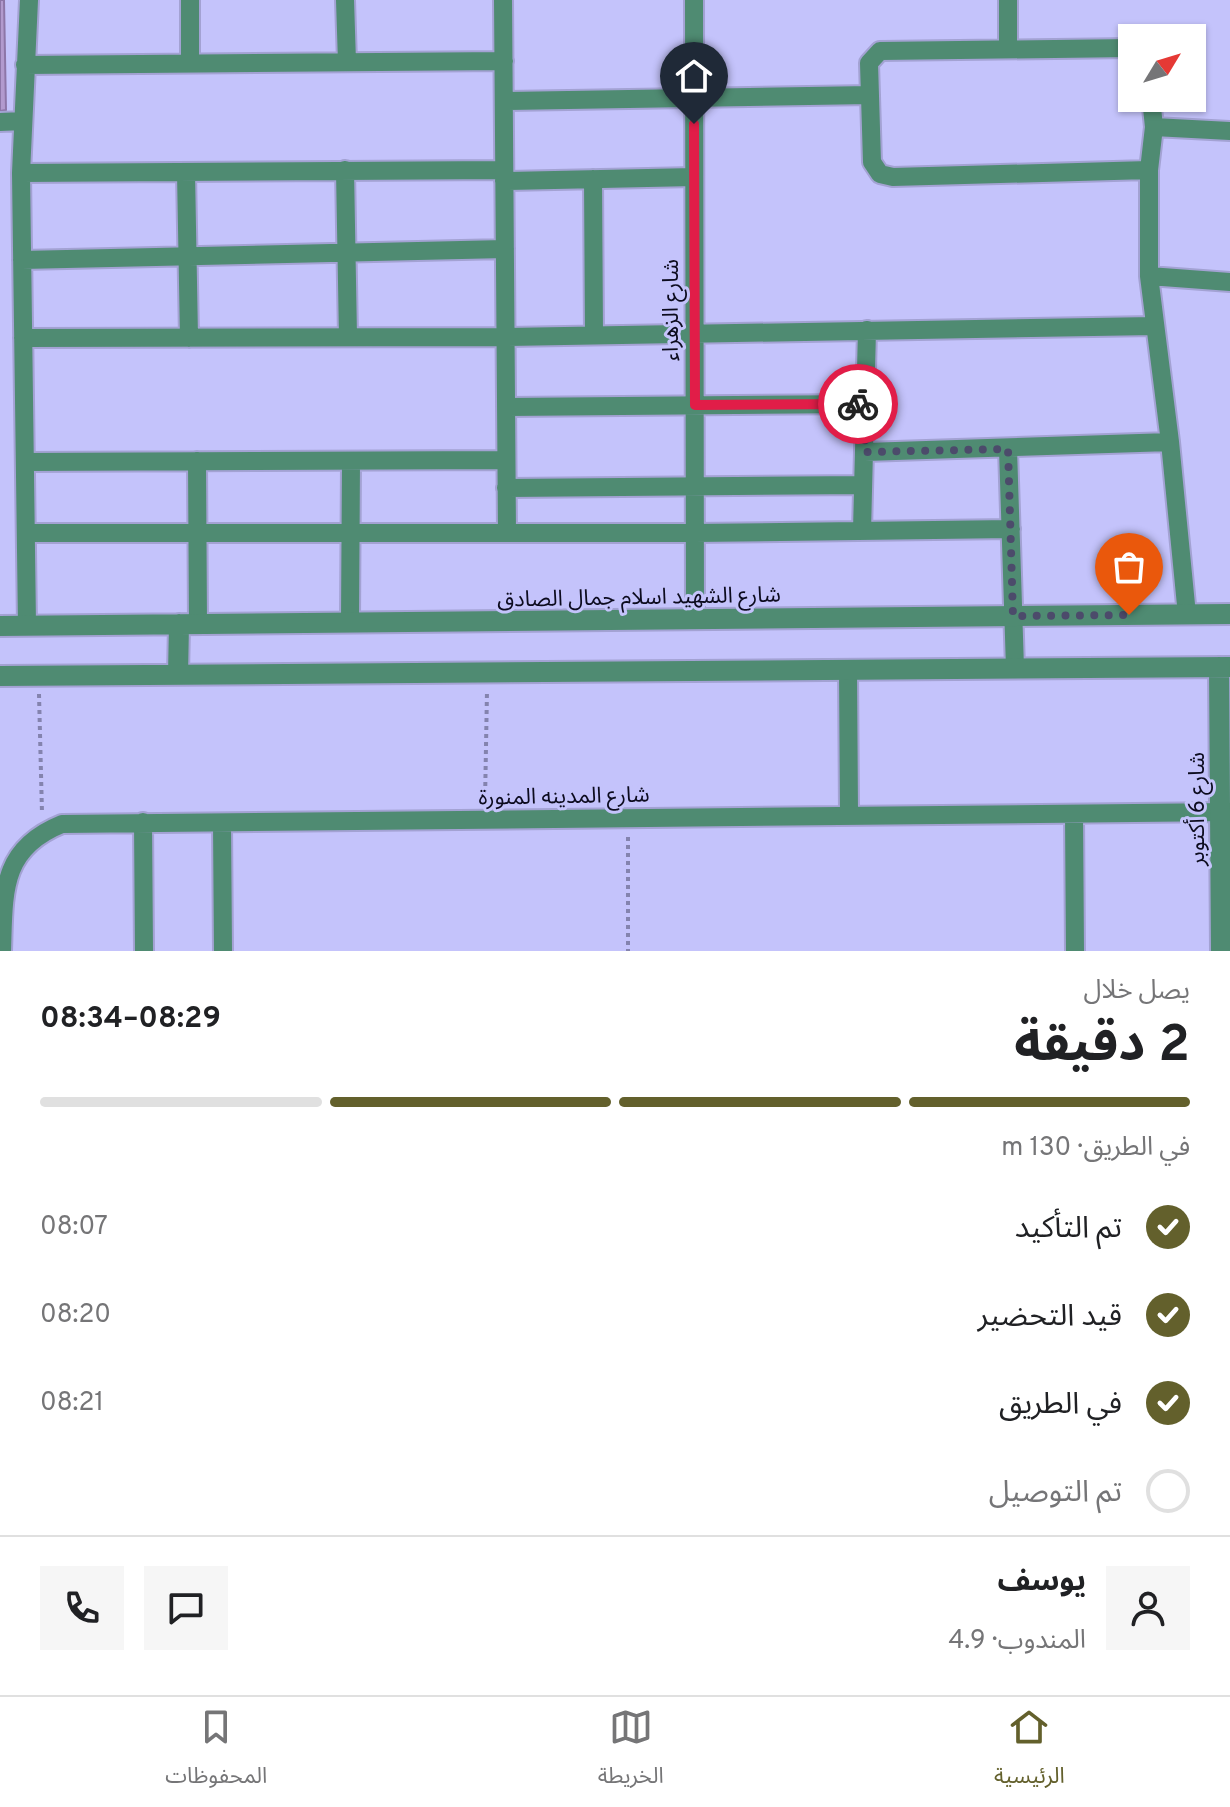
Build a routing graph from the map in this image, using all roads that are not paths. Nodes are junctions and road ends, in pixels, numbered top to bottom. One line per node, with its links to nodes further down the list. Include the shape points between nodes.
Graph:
1 (29, 0): 12 (street)
2 (190, 0): 11 (street)
3 (345, 0): 10 (street)
4 (503, 0): 9 (street)
5 (694, 0): 14 (street, شارع الزهراء)
6 (1008, 0): 8 (street)
7 (1118, 48): 8 (street)
8 (1008, 49): 13 (street, via 880,51 869,63)
9 (504, 61): 10 (street); 15 (street)
10 (347, 62): 11 (street)
11 (190, 63): 12 (street)
12 (25, 65): 17 (street)
13 (870, 95): 14 (street); 22 (street, via 872,162 886,177)
14 (694, 98): 15 (street); 26 (street, شارع الزهراء)
15 (504, 101): 25 (street)
16 (1152, 112): 19 (street)
17 (23, 121): 18 (street); 24 (street)
18 (0, 122)
19 (1154, 127): 20 (street); 22 (street)
20 (1230, 131)
21 (345, 170): 23 (street); 25 (street); 29 (street)
22 (1149, 170): 32 (street)
23 (186, 172): 24 (street); 30 (street)
24 (21, 173): 31 (street)
25 (504, 175): 27 (street); 28 (street)
26 (694, 177): 27 (street); 36 (street, شارع الزهراء)
27 (593, 179): 37 (street)
28 (505, 249): 29 (street); 39 (street)
29 (346, 253): 30 (street); 38 (street)
30 (187, 257): 31 (street); 41 (street)
31 (22, 260): 40 (street)
32 (1149, 276): 33 (street); 34 (street)
33 (1230, 282)
34 (1154, 326): 35 (street); 45 (street)
35 (867, 330): 36 (street); 42 (street)
36 (694, 334): 37 (street); 43 (street, شارع الزهراء)
37 (594, 335): 39 (street)
38 (348, 337): 39 (street); 41 (street)
39 (506, 337): 44 (street)
40 (23, 338): 41 (street); 51 (street)
41 (189, 338)
42 (865, 404): 43 (street); 47 (street)
43 (695, 405): 44 (street); 53 (street, شارع الزهراء)
44 (506, 407): 48 (street)
45 (1170, 442): 46 (street); 63 (street)
46 (1008, 449): 47 (street); 55 (street)
47 (865, 452): 52 (street)
48 (506, 460): 50 (street); 54 (street)
49 (197, 461): 50 (street); 51 (street); 58 (street)
50 (351, 461): 59 (street)
51 (25, 462): 57 (street)
52 (863, 485): 53 (street); 56 (street)
53 (695, 487): 54 (street); 61 (street, شارع الزهراء)
54 (506, 488): 60 (street)
55 (1011, 529): 56 (street); 64 (street)
56 (862, 531): 61 (street)
57 (27, 533): 58 (street); 68 (street)
58 (197, 533): 59 (street); 67 (street)
59 (350, 533): 60 (street); 66 (street)
60 (507, 533): 61 (street)
61 (695, 533): 65 (street, شارع الزهراء)
62 (1230, 614): 63 (street, شارع الشهيد اسلام جمال الصادق)
63 (1187, 615): 64 (street, شارع الشهيد اسلام جمال الصادق)
64 (1013, 616): 65 (street, شارع الشهيد اسلام جمال الصادق); 71 (street)
65 (695, 619): 66 (street, شارع الشهيد اسلام جمال الصادق)
66 (350, 622): 67 (street, شارع الشهيد اسلام جمال الصادق)
67 (188, 624): 68 (street, شارع الشهيد اسلام جمال الصادق); 73 (street)
68 (27, 625): 69 (street, شارع الشهيد اسلام جمال الصادق)
69 (0, 626)
70 (1225, 667): 71 (street); 75 (street, شارع 6 أكتوبر)
71 (1015, 668): 72 (street)
72 (848, 670): 73 (street); 76 (street)
73 (178, 675): 74 (street)
74 (0, 676)
75 (1225, 812): 77 (street, شارع المدينه المنورة); 84 (street, شارع 6 أكتوبر)
76 (849, 814): 77 (street, شارع المدينه المنورة); 79 (street, شارع المدينه المنورة)
77 (1074, 814): 83 (street)
78 (143, 822): 79 (street, شارع المدينه المنورة); 80 (street, شارع المدينه المنورة, via 62,824 23,847 4,892); 81 (street)
79 (222, 823): 82 (street)
80 (2, 951)
81 (144, 951)
82 (223, 951)
83 (1075, 951)
84 (1221, 951)

